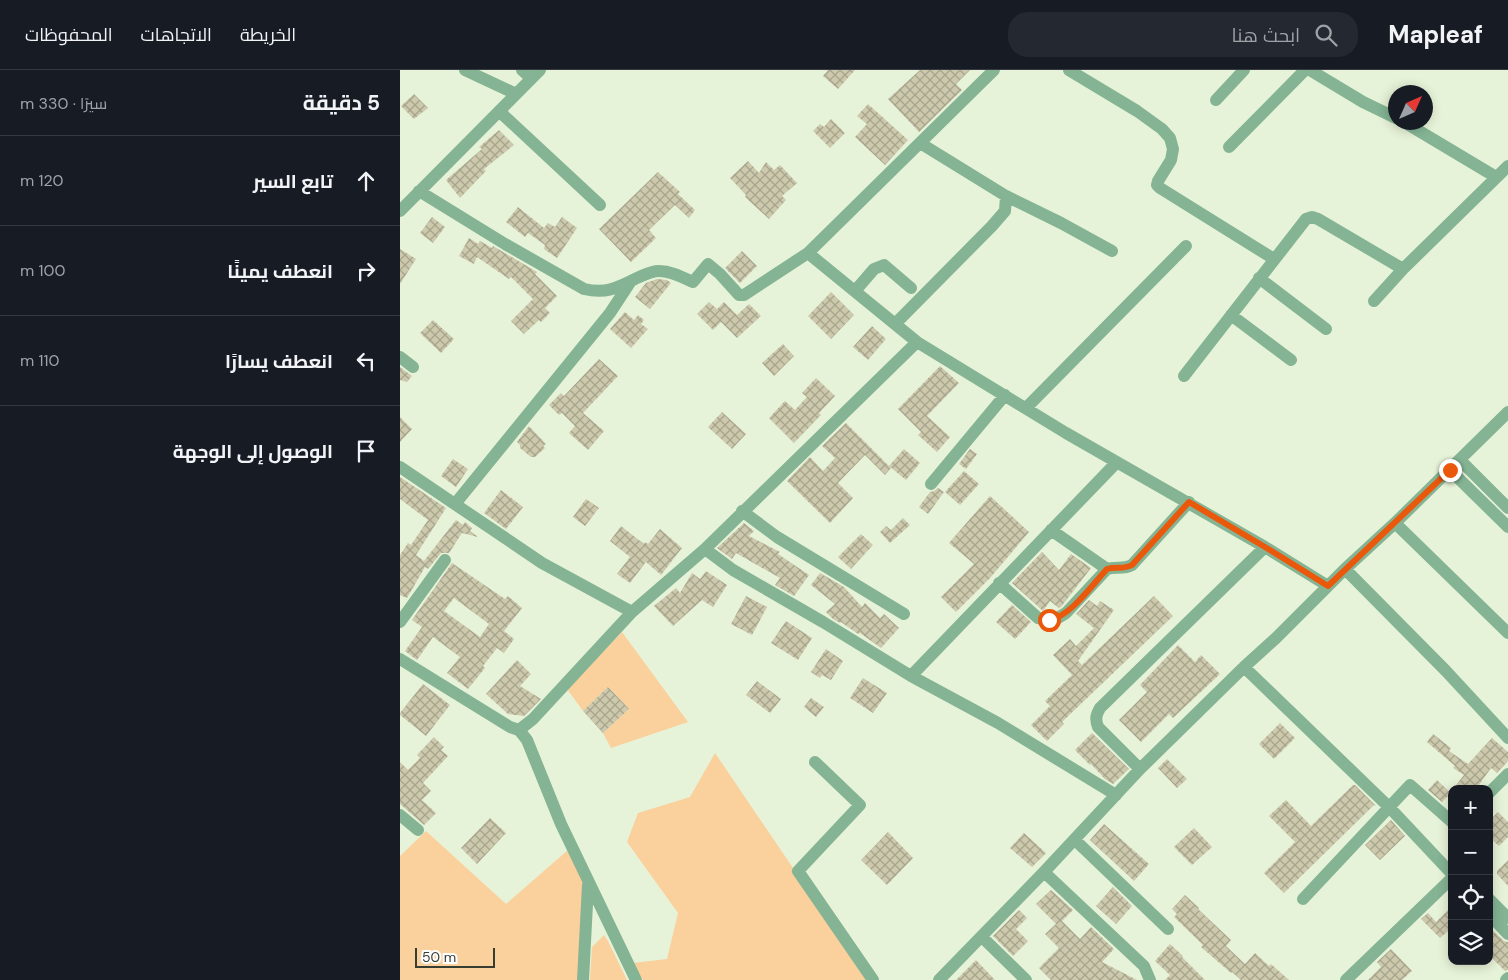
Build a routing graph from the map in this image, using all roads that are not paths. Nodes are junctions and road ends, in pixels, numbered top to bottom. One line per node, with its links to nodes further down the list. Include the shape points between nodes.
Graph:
1 (465, 70): 8 (street)
2 (994, 70): 13 (street)
3 (1069, 70): 24 (street, via 1137,111 1170,138 1171,160 1158,181 1160,188)
4 (1244, 70): 9 (street)
5 (1305, 70): 14 (street)
6 (1310, 70): 11 (street)
7 (531, 73): 8 (street)
8 (516, 94): 10 (street)
9 (1216, 100)
10 (499, 111): 17 (street); 19 (street)
11 (1388, 114)
12 (1417, 130): 16 (street)
13 (920, 143): 18 (street); 23 (street)
14 (1229, 147)
15 (1508, 166): 16 (street)
16 (1496, 177): 25 (street)
17 (419, 191): 20 (street); 27 (street, via 584,289 612,290)
18 (1006, 196): 22 (street); 32 (street, via 1005,211 992,226)
19 (600, 205)
20 (400, 211)
21 (1186, 246): 40 (street)
22 (1112, 251)
23 (808, 253): 27 (street, via 744,295 739,295 708,264 693,282 660,271 649,272); 29 (street)
24 (1274, 259): 25 (street, via 1300,224 1312,217); 26 (street)
25 (1403, 268): 30 (street)
26 (1259, 278): 31 (street); 33 (street)
27 (631, 281): 48 (street, via 610,314)
28 (911, 288): 29 (street, via 884,265 874,269)
29 (855, 290): 32 (street)
30 (1374, 301)
31 (1230, 315): 36 (street); 38 (street)
32 (895, 324): 34 (street)
33 (1326, 329)
34 (917, 342): 39 (street); 50 (street)
35 (400, 358): 37 (street)
36 (1291, 360)
37 (412, 367)
38 (1184, 376)
39 (1005, 395): 40 (street); 46 (street)
40 (1026, 408): 43 (street)
41 (1508, 412): 42 (street)
42 (1460, 460): 45 (street); 49 (street)
43 (1117, 462): 47 (street); 53 (street)
44 (400, 467): 48 (street)
45 (1450, 470): 51 (street); 52 (street)
46 (931, 484)
47 (1189, 502): 54 (street); 57 (street, via 1132,565)
48 (455, 504): 61 (street, via 542,563)
49 (1508, 508)
50 (742, 511): 55 (street); 62 (street, via 777,537)
51 (1395, 523): 58 (street); 64 (street)
52 (1508, 527)
53 (1051, 530): 57 (street); 59 (street)
54 (1265, 547): 60 (street); 71 (street, via 1096,714 1098,727)
55 (705, 549): 61 (street); 67 (street, via 733,570)
56 (445, 560): 63 (street)
57 (1107, 569): 59 (street, via 1066,613 1049,620 1038,618)
58 (1345, 569): 60 (street); 69 (street)
59 (999, 583): 67 (street)
60 (1328, 586): 66 (street)
61 (632, 612): 68 (street)
62 (904, 614)
63 (400, 622)
64 (1508, 633)
65 (400, 658): 68 (street, via 510,727)
66 (1244, 667): 71 (street); 75 (street)
67 (911, 676): 74 (street, via 998,723)
68 (520, 730): 83 (street)
69 (1508, 738)
70 (815, 762): 93 (street, via 860,805 798,871)
71 (1140, 770): 74 (street)
72 (1508, 774): 73 (street)
73 (1493, 790)
74 (1116, 795): 79 (street)
75 (1390, 808): 77 (street, via 1410,785); 81 (street); 84 (street)
76 (400, 815): 78 (street)
77 (1448, 818)
78 (418, 830)
79 (1075, 840): 80 (street); 88 (street)
80 (1044, 872): 90 (street); 96 (street, via 1144,966)
81 (1451, 875)
82 (1448, 880): 97 (street)
83 (589, 882): 91 (street); 92 (street)
84 (1303, 899)
85 (1493, 903): 87 (street)
86 (1493, 918): 89 (street)
87 (1508, 918)
88 (1168, 929)
89 (1508, 934)
90 (982, 937): 94 (street); 95 (street)
91 (583, 980)
92 (636, 980)
93 (873, 980)
94 (939, 980)
95 (1026, 980)
96 (1150, 980)
97 (1346, 980)

